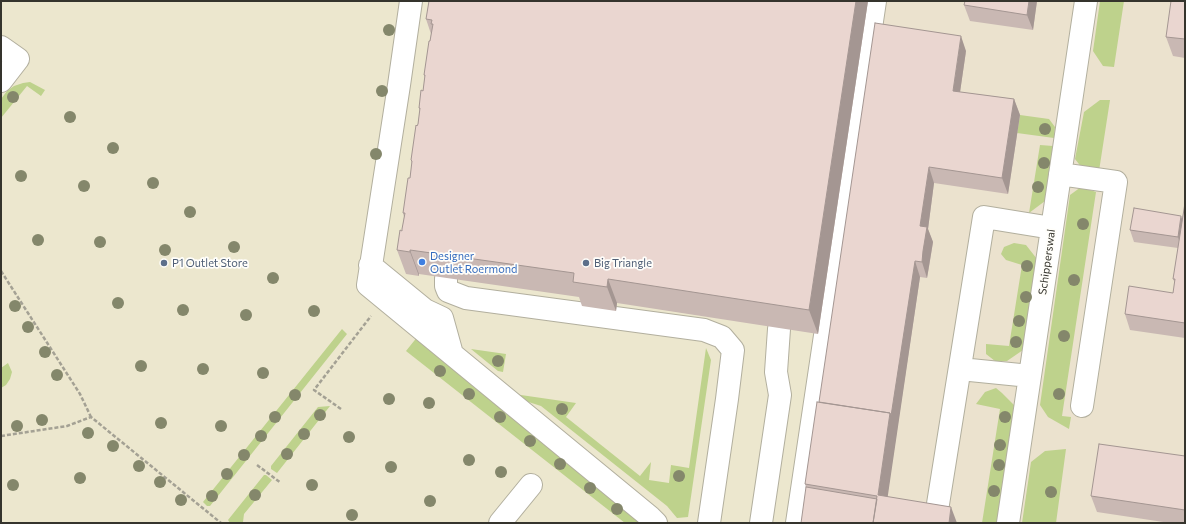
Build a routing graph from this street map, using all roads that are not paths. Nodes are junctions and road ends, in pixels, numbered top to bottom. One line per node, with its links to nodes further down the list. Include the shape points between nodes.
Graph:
1 (411, 1): 8 (street)
2 (875, 1): 21 (street)
3 (1086, 1): 6 (street, Schipperswal)
4 (1, 47): 5 (street, via 18,59)
5 (1, 81)
6 (1060, 174): 7 (street, Schipperswal); 14 (street, via 1116,182)
7 (1052, 228): 12 (street, via 984,217); 13 (street, Schipperswal)
8 (370, 265): 11 (street, via 425,310 442,318); 11 (street, via 368,285)
9 (446, 279): 19 (street, via 448,291 466,298 704,330 722,337 733,350)
10 (779, 329): 20 (street, via 776,372 780,395)
11 (452, 354): 18 (street)
12 (960, 369): 13 (street); 16 (street)
13 (1030, 376): 22 (street, Schipperswal)
14 (1082, 406)
15 (531, 485): 17 (street)
16 (938, 504)
17 (500, 523)
18 (656, 523)
19 (709, 523)
20 (761, 523)
21 (797, 523)
22 (1008, 523)

